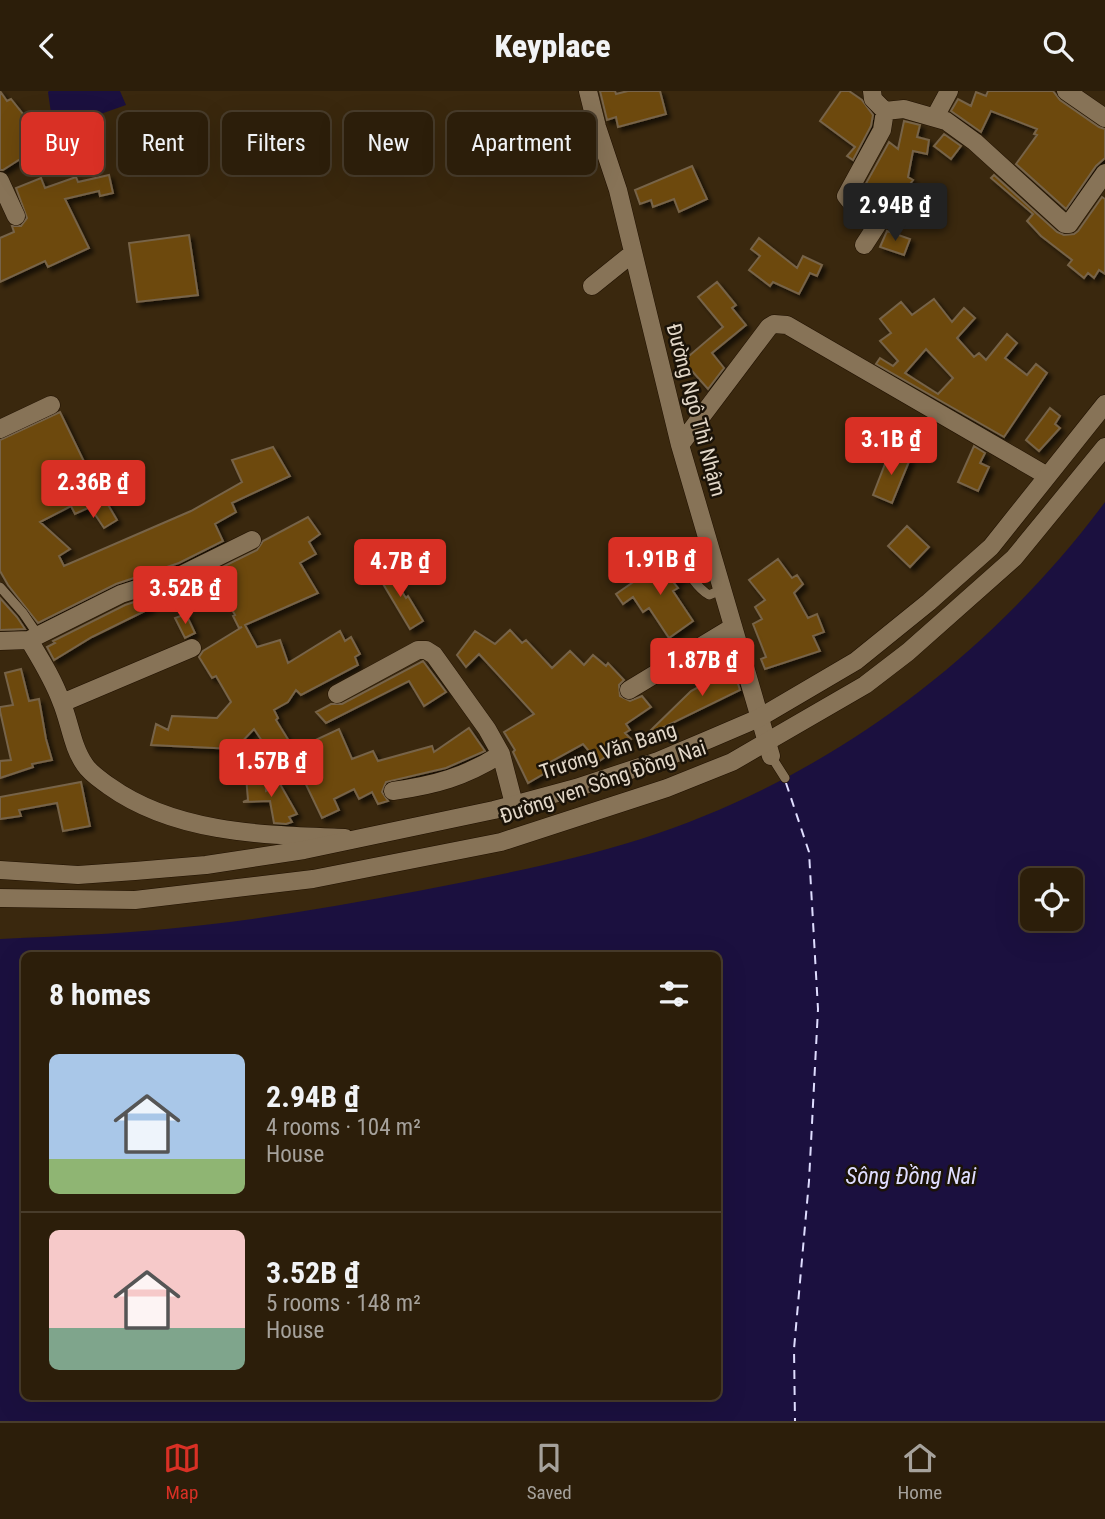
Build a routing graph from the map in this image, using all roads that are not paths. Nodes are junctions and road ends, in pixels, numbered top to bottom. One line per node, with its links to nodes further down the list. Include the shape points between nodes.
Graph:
1 (588, 91): 12 (street, Đường Ngô Thì Nhậm)
2 (872, 91): 5 (street, via 873,99)
3 (949, 91): 6 (street)
4 (1066, 91): 7 (street)
5 (885, 111): 6 (street, via 904,109); 11 (street, via 883,130 846,196 877,225)
6 (934, 117): 9 (street, via 975,142 1065,224)
7 (1105, 118)
8 (0, 181): 10 (street)
9 (1102, 186)
10 (16, 216)
11 (864, 245)
12 (633, 253): 13 (street); 17 (street, Đường Ngô Thì Nhậm)
13 (592, 286)
14 (1105, 404): 31 (street, Trương Văn Bang, via 991,547 856,661)
15 (51, 405): 16 (street)
16 (0, 429)
17 (680, 445): 19 (street, via 769,327 788,325); 23 (street, Đường Ngô Thì Nhậm)
18 (1105, 446): 32 (street, Đường ven Sông Đồng Nai, via 1014,558 968,601 865,685)
19 (1044, 474)
20 (252, 540): 25 (street, via 183,574 121,594)
21 (677, 553): 23 (lane, via 697,586 709,595)
22 (0, 586): 25 (lane, via 23,613)
23 (721, 590): 24 (street, Đường Ngô Thì Nhậm)
24 (733, 627): 28 (street); 31 (street, Đường Ngô Thì Nhậm)
25 (33, 637): 26 (street); 30 (street)
26 (0, 641)
27 (192, 649): 30 (street)
28 (629, 690)
29 (337, 694): 33 (street, via 418,650 426,650 451,677)
30 (62, 703): 37 (street, via 86,767 127,799 154,812 267,835)
31 (759, 717): 32 (street, Đường Ngô Thì Nhậm); 36 (street, Trương Văn Bang, via 658,761)
32 (768, 746): 34 (lane); 39 (street, Đường ven Sông Đồng Nai, via 667,788 501,842 313,879 135,900)
33 (501, 754): 35 (street, via 457,778); 36 (street)
34 (785, 778)
35 (393, 791)
36 (514, 804): 37 (street, Trương Văn Bang)
37 (358, 839): 38 (street, Trương Văn Bang, via 182,867 78,874)
38 (0, 870)
39 (0, 898)

